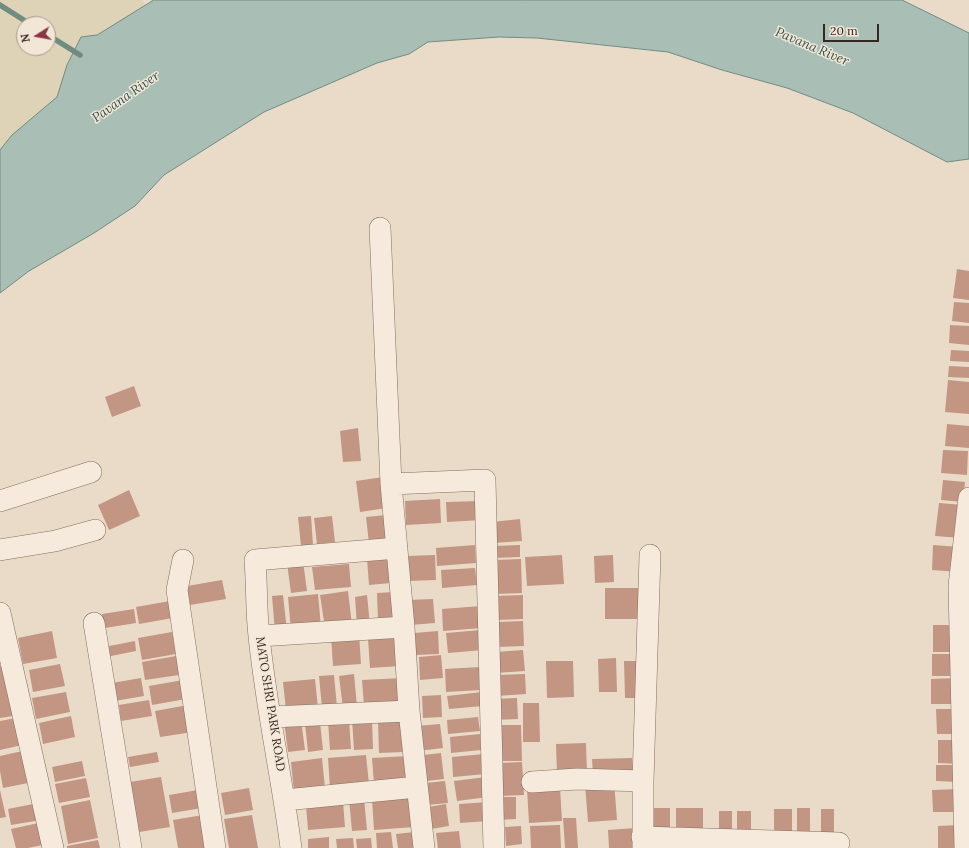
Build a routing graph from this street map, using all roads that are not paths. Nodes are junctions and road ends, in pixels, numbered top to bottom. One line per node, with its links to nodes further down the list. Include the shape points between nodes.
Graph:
1 (380, 228): 3 (street)
2 (91, 472): 5 (street)
3 (391, 484): 7 (street); 28 (street, via 485,480)
4 (969, 498): 29 (street, via 959,586)
5 (0, 501)
6 (96, 530): 8 (street, via 55,541)
7 (397, 548): 13 (street); 14 (street, MATO SHRI PARK ROAD, via 255,560)
8 (0, 550)
9 (650, 555): 17 (street)
10 (183, 560): 25 (street, via 177,590)
11 (0, 612): 23 (street)
12 (94, 623): 24 (street)
13 (404, 627): 14 (street); 15 (street)
14 (259, 636): 16 (street, MATO SHRI PARK ROAD)
15 (409, 711): 16 (street); 19 (street)
16 (270, 717): 20 (street, MATO SHRI PARK ROAD)
17 (643, 781): 18 (street, via 577,779); 21 (street)
18 (532, 782)
19 (417, 787): 20 (street); 27 (street)
20 (285, 800): 26 (street, MATO SHRI PARK ROAD)
21 (642, 843): 22 (street)
22 (839, 843)
23 (53, 848)
24 (131, 848)
25 (215, 848)
26 (291, 848)
27 (424, 848)
28 (494, 848)
29 (965, 848)

